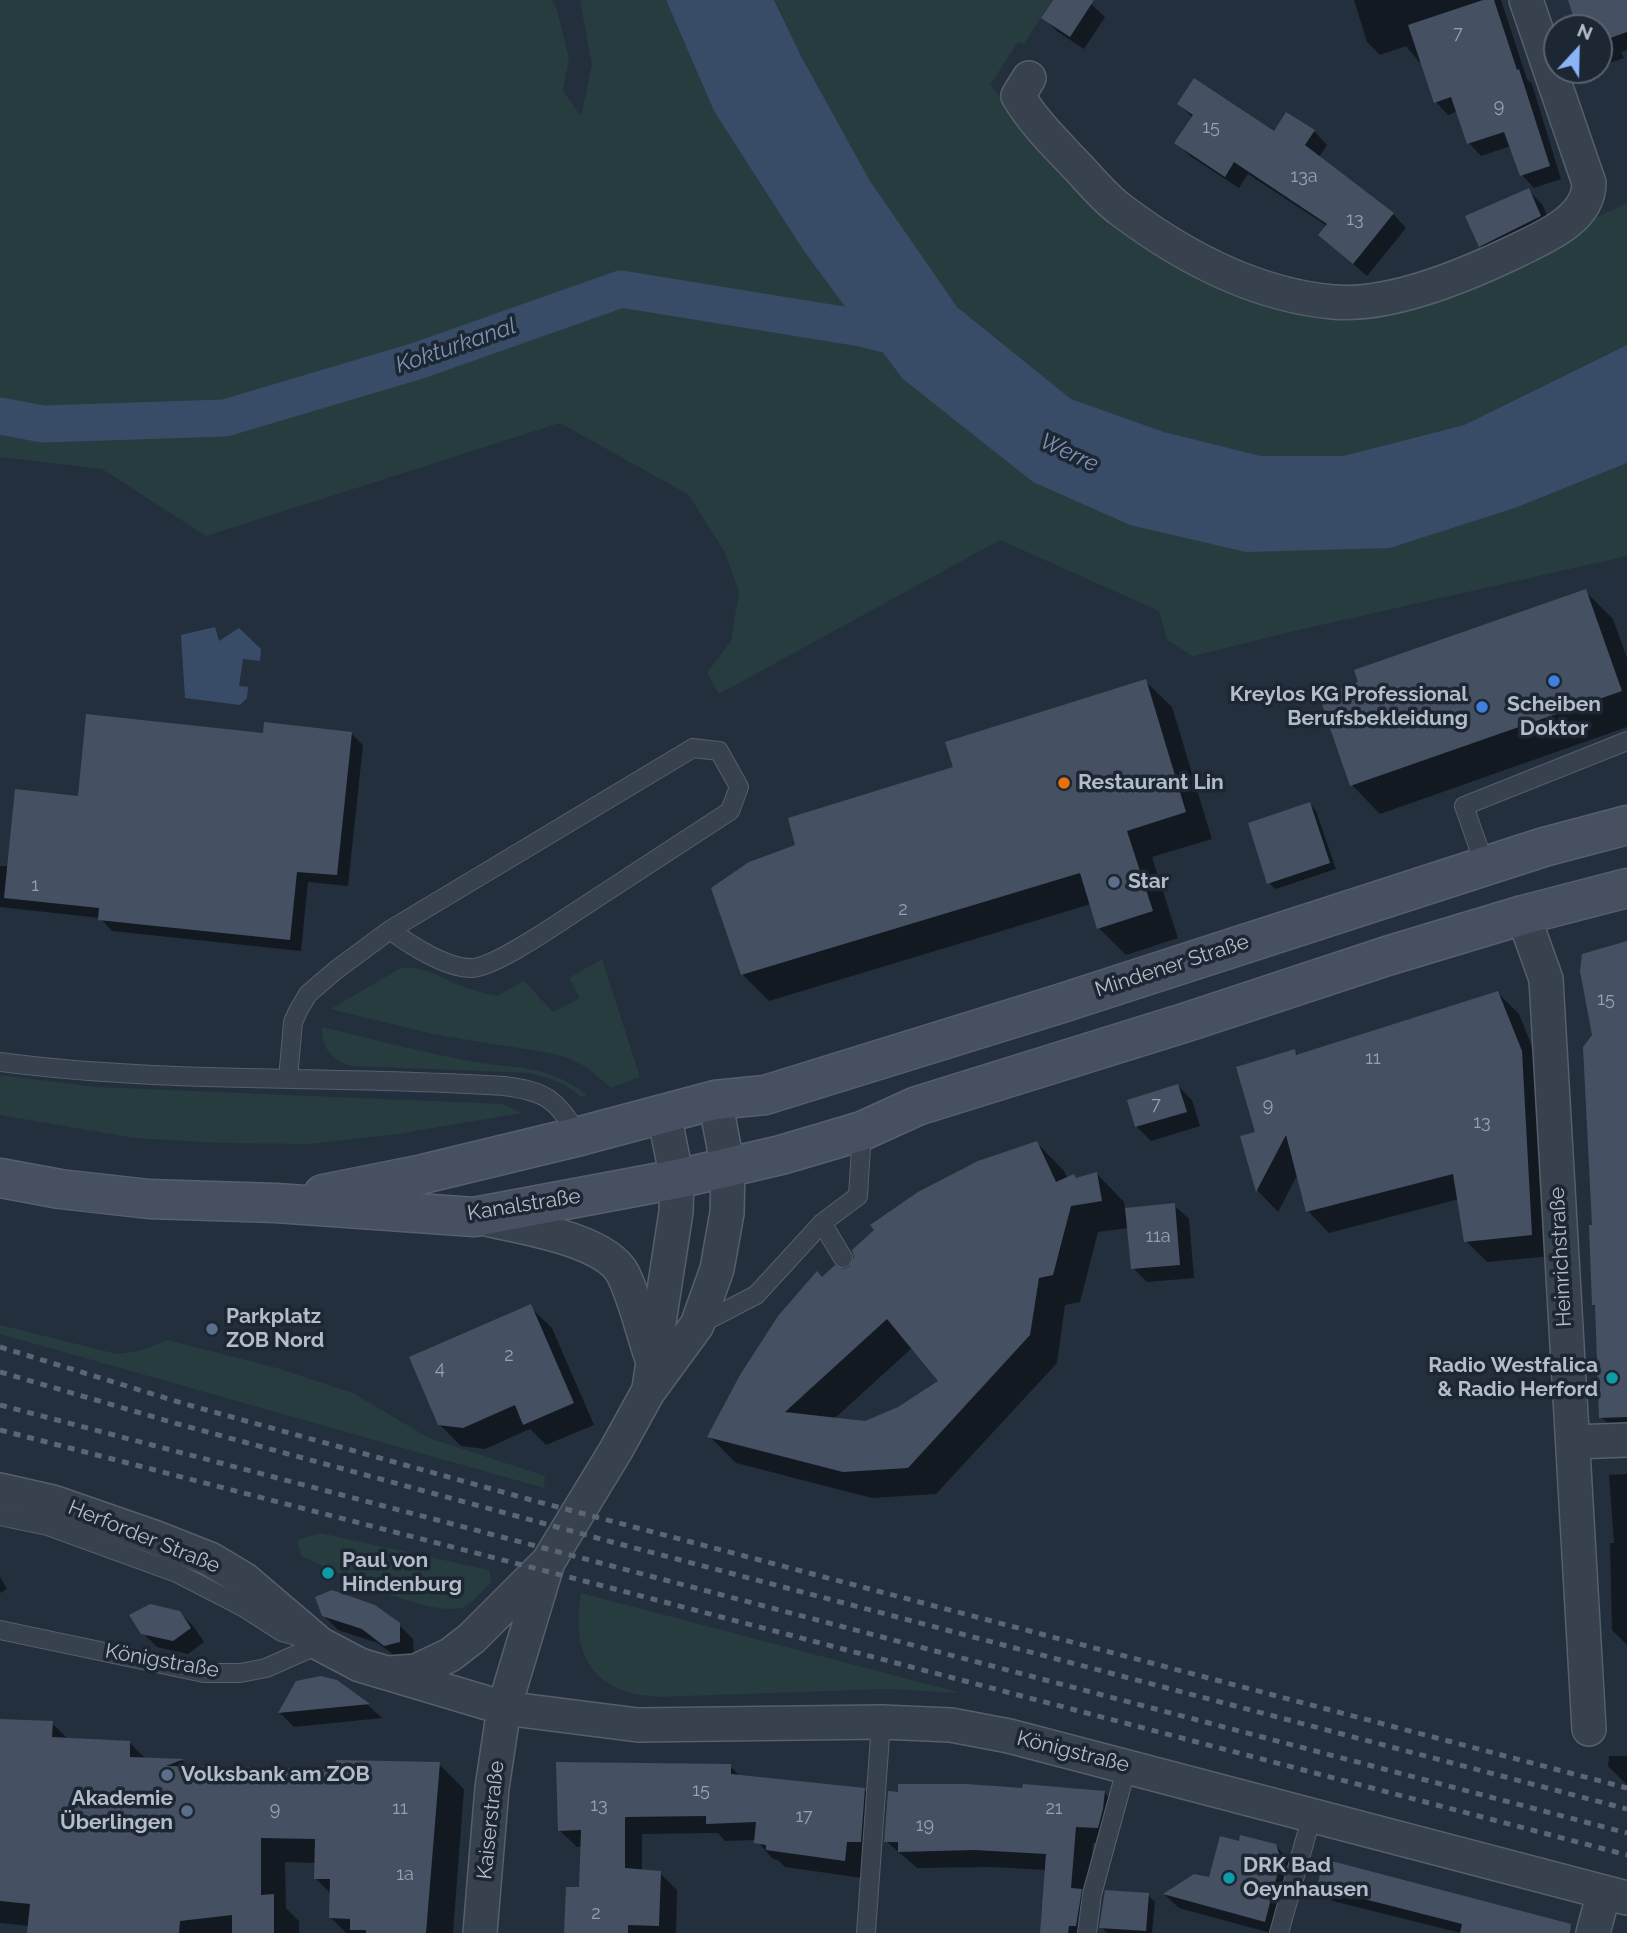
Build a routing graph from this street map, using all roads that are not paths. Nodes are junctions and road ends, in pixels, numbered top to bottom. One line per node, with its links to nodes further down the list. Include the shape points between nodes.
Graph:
1 (1531, 1): 2 (street, via 1589,183 1589,196 1573,217 1551,234 1478,270 1394,297 1335,302 1273,291 1193,258 1119,209 1030,117 1018,96)
2 (1029, 78)
3 (1627, 741): 5 (lane, via 1464,806)
4 (1627, 825): 5 (main road, Mindener Straße)
5 (1485, 866): 11 (main road, Mindener Straße, via 805,1083 765,1095)
6 (1627, 888): 7 (main road)
7 (1523, 915): 13 (main road, via 917,1106); 25 (street, Heinrichstraße, via 1545,979)
8 (390, 930): 8 (lane, via 433,956 472,968 484,965 522,946 730,811 739,787 719,751 694,748); 10 (lane, via 308,994 293,1022)
9 (0, 1062): 10 (lane, via 90,1072)
10 (288, 1079): 14 (lane, via 480,1084 531,1090 562,1111)
11 (715, 1100): 12 (main road, Kanalstraße); 15 (street, Herforder Straße)
12 (664, 1114): 14 (main road, Kanalstraße); 17 (street, Herforder Straße)
13 (862, 1131): 15 (main road); 20 (lane, via 858,1196)
14 (580, 1136): 18 (main road, Kanalstraße)
15 (728, 1168): 17 (main road, Kanalstraße); 22 (street, Herforder Straße, via 727,1213 717,1269)
16 (0, 1178): 18 (main road, Kanalstraße, via 136,1198)
17 (677, 1179): 19 (main road, Kanalstraße); 23 (street, Herforder Straße)
18 (276, 1203): 19 (main road, Kanalstraße)
19 (474, 1217): 23 (street, via 582,1243 606,1255 623,1272)
20 (822, 1223): 21 (lane); 22 (lane, via 756,1295)
21 (844, 1258)
22 (697, 1325): 23 (street, Herforder Straße)
23 (651, 1377): 28 (street, Herforder Straße, via 636,1418)
24 (1627, 1440): 25 (street)
25 (1574, 1442): 34 (street, Heinrichstraße)
26 (0, 1489): 30 (street, Herforder Straße, via 53,1502 210,1559 245,1580)
27 (0, 1516): 30 (lane, via 48,1526 177,1573 282,1632)
28 (548, 1562): 31 (street, Herforder Straße, via 450,1655 416,1671); 32 (street, Herforder Straße)
29 (0, 1630): 30 (lane, Königstraße, via 204,1673 266,1668)
30 (320, 1644): 31 (street, Herforder Straße)
31 (382, 1674): 32 (street, Herforder Straße)
32 (505, 1708): 33 (street, Königstraße, via 638,1725); 38 (street, Kaiserstraße, via 492,1788)
33 (881, 1721): 35 (street, Königstraße, via 951,1725 1009,1735); 39 (lane)
34 (1589, 1729)
35 (1127, 1766): 36 (street, Königstraße); 40 (lane, via 1092,1894)
36 (1312, 1815): 37 (street, Königstraße); 41 (lane)
37 (1616, 1895): 42 (street)
38 (480, 1933)
39 (866, 1933)
40 (1087, 1933)
41 (1279, 1933)
42 (1593, 1933)

